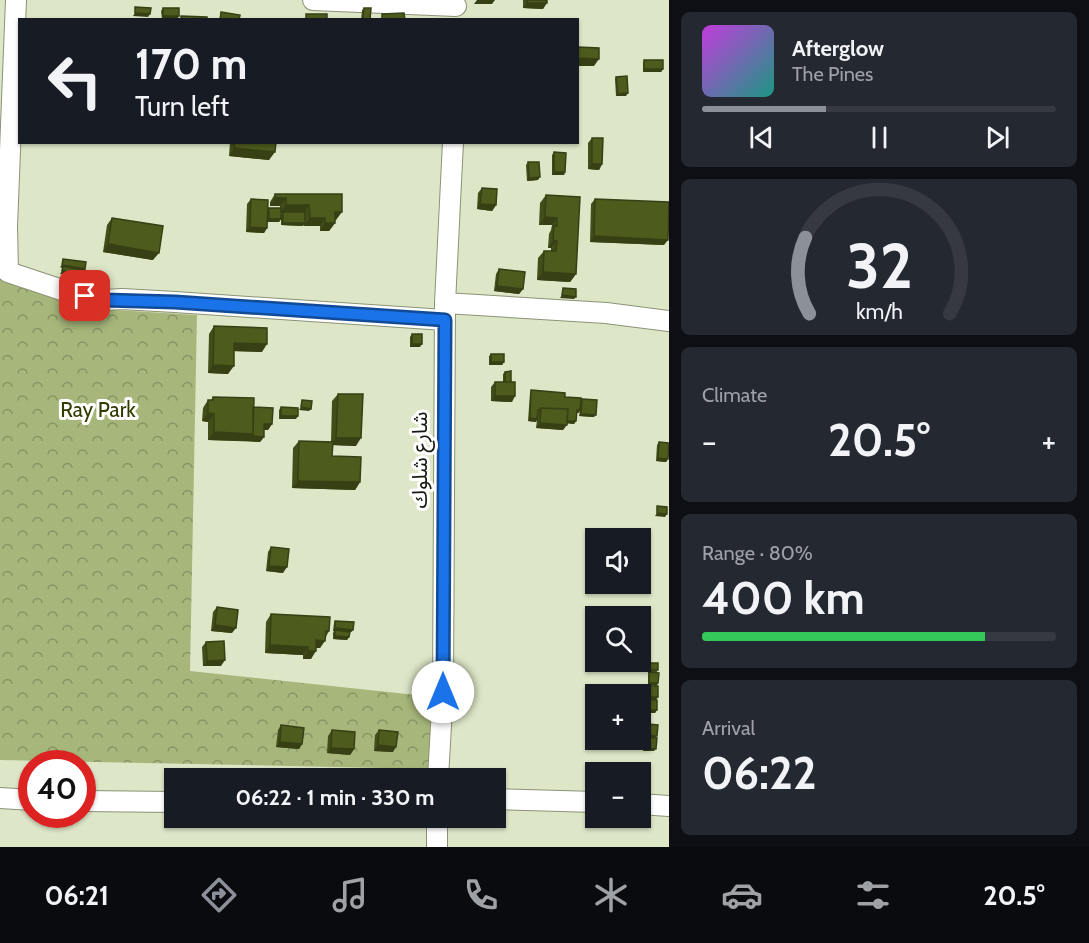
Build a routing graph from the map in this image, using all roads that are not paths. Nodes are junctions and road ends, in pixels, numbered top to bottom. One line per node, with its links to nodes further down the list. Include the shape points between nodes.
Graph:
1 (16, 0): 5 (street)
2 (313, 0): 3 (street)
3 (456, 9)
4 (453, 144): 6 (street, شارع شلوك)
5 (3, 226): 6 (street, via 8,272 104,300)
6 (445, 311): 7 (street, via 606,313); 8 (street, شارع شلوك, via 443,692)
7 (669, 321)
8 (439, 768)
9 (0, 798): 10 (street)
10 (18, 799)
11 (506, 799): 14 (street)
12 (96, 801): 13 (street)
13 (164, 802)
14 (585, 802)
15 (651, 805): 16 (street)
16 (669, 806)
17 (437, 828): 18 (street)
18 (437, 847)

